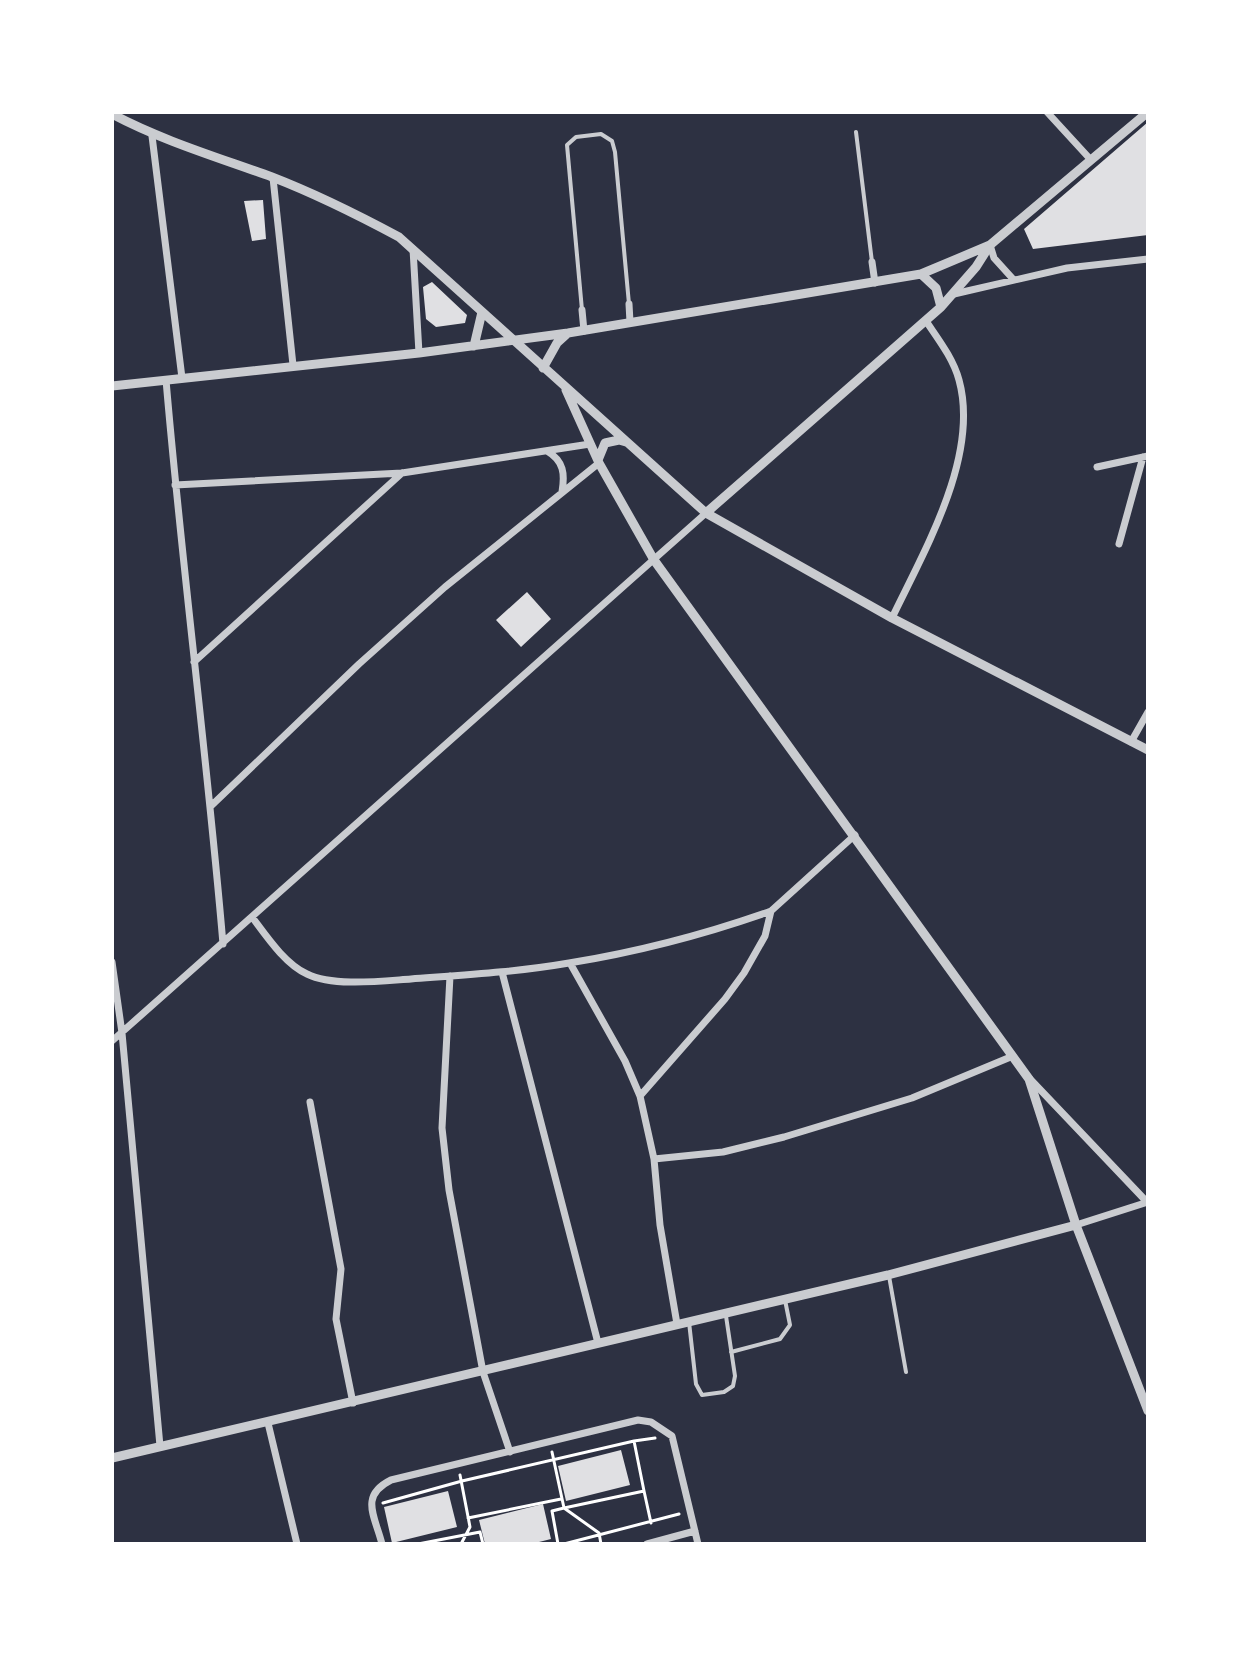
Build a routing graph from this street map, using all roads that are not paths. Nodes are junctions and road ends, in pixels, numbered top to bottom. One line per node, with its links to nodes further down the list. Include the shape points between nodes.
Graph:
1 (1047, 112): 6 (street)
2 (1148, 112): 6 (street)
3 (112, 114): 5 (street)
4 (856, 132): 11 (lane)
5 (152, 136): 7 (street); 29 (street)
6 (1091, 160): 8 (street)
7 (273, 178): 9 (street, via 354,212); 27 (street)
8 (990, 245): 12 (street); 13 (street); 15 (street)
9 (413, 249): 19 (street); 26 (street)
10 (1148, 259): 13 (street)
11 (872, 262): 14 (street)
12 (921, 274): 14 (street); 17 (street, via 936,288)
13 (1013, 279): 15 (street)
14 (875, 283): 21 (street)
15 (952, 295): 17 (street)
16 (629, 304): 18 (lane, via 612,141 601,134 576,137 567,145); 21 (street)
17 (941, 307): 20 (street)
18 (582, 310): 22 (street)
19 (482, 312): 24 (street); 25 (street)
20 (926, 321): 42 (street); 45 (street, via 958,378 962,434 931,536)
21 (630, 322): 22 (street)
22 (584, 331): 23 (street)
23 (568, 333): 24 (street); 28 (street)
24 (512, 340): 25 (street); 28 (street)
25 (474, 346): 26 (street)
26 (419, 353): 27 (street)
27 (293, 365): 29 (street)
28 (543, 368): 32 (street)
29 (182, 378): 30 (street)
30 (166, 380): 31 (street); 40 (street)
31 (112, 386)
32 (565, 387): 33 (street); 34 (street)
33 (626, 442): 37 (street, via 605,443); 42 (street)
34 (590, 444): 35 (street); 37 (street)
35 (547, 451): 39 (street); 41 (street, via 561,463)
36 (1145, 456): 38 (street); 43 (street)
37 (599, 463): 41 (street); 44 (street)
38 (1097, 467)
39 (402, 473): 40 (street); 46 (street)
40 (175, 485): 46 (street)
41 (562, 492): 50 (street, via 434,596)
42 (706, 513): 44 (street); 45 (street)
43 (1119, 544)
44 (654, 560): 51 (street); 53 (street)
45 (892, 618): 48 (street)
46 (194, 662): 50 (street)
47 (1148, 712): 48 (street)
48 (1131, 742): 49 (street)
49 (1148, 750)
50 (211, 806): 54 (street)
51 (855, 835): 52 (street); 61 (street)
52 (771, 911): 56 (street, via 707,932); 63 (street, via 765,936 744,973)
53 (252, 917): 54 (street); 58 (street, via 305,974 371,981)
54 (223, 944): 59 (street)
55 (112, 962): 59 (street)
56 (570, 963): 57 (street); 63 (street)
57 (502, 972): 58 (street); 73 (street)
58 (450, 976): 75 (street, via 442,1128)
59 (122, 1033): 60 (street); 80 (street)
60 (112, 1041)
61 (1013, 1056): 62 (street); 65 (street, via 912,1098 784,1137 723,1152)
62 (1029, 1079): 66 (street); 67 (street)
63 (640, 1096): 65 (street)
64 (310, 1102): 77 (street, via 341,1269 336,1319)
65 (654, 1159): 72 (street)
66 (1147, 1202): 67 (street)
67 (1076, 1225): 68 (street); 78 (street)
68 (888, 1275): 69 (street); 76 (lane)
69 (785, 1299): 70 (street); 74 (lane, via 788,1332)
70 (726, 1313): 71 (street); 74 (lane)
71 (689, 1322): 72 (street); 74 (lane, via 702,1395 733,1386)
72 (677, 1324): 73 (street)
73 (598, 1343): 75 (street)
74 (731, 1352)
75 (483, 1372): 77 (street); 81 (street)
76 (906, 1372)
77 (353, 1403): 79 (street)
78 (1148, 1411)
79 (268, 1423): 80 (street); 84 (street)
80 (160, 1446): 82 (street)
81 (510, 1452): 83 (street, via 638,1420 651,1422 672,1436); 85 (street, via 391,1480 373,1492)
82 (112, 1458)
83 (695, 1531): 86 (street); 87 (street)
84 (297, 1544)
85 (382, 1544)
86 (647, 1544)
87 (698, 1544)

